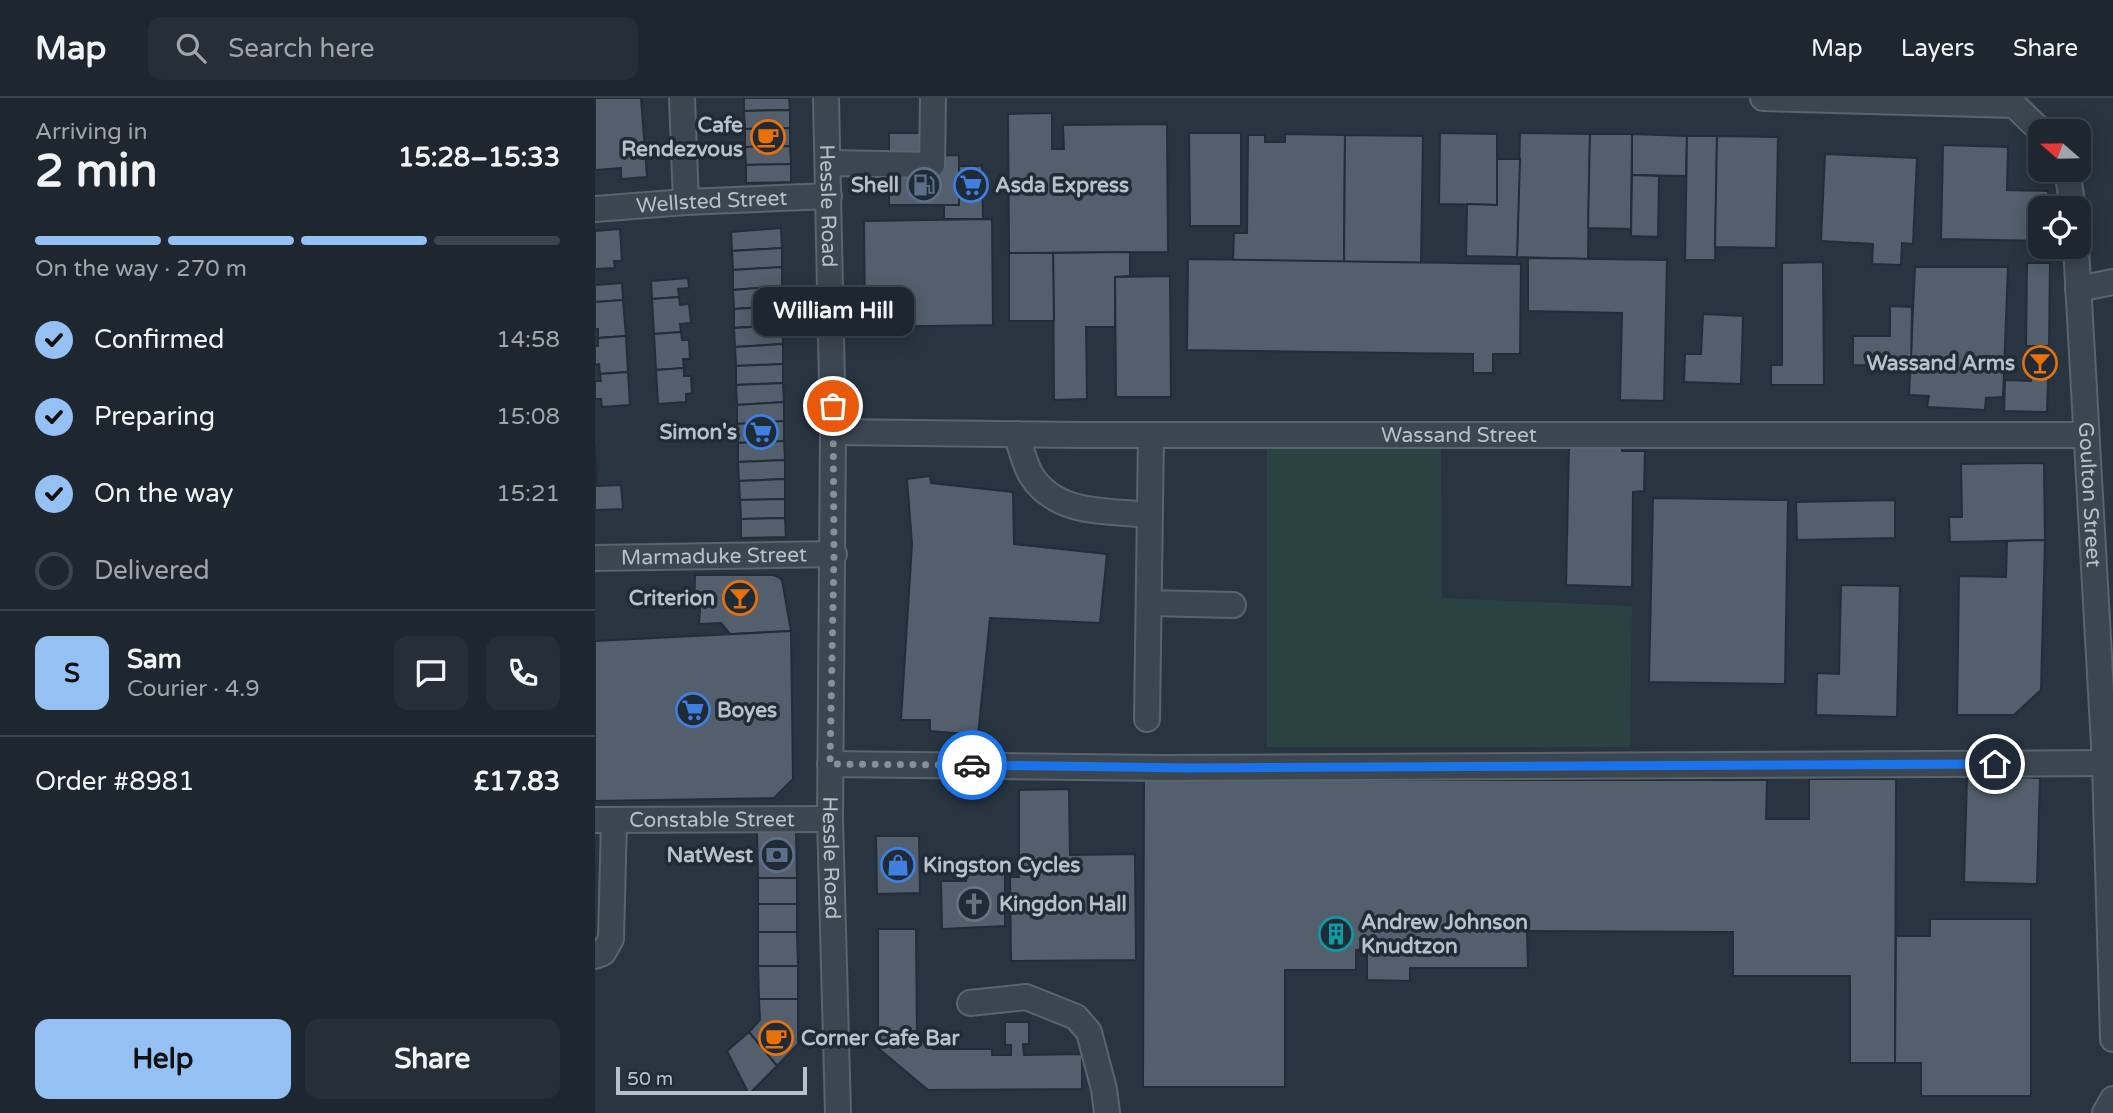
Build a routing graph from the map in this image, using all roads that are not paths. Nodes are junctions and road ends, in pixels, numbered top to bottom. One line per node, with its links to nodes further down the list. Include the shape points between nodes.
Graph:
1 (682, 98): 8 (street)
2 (826, 98): 6 (street, Hessle Road)
3 (933, 98): 6 (street, via 932,165)
4 (1763, 98): 5 (street, via 2014,105)
5 (2029, 119)
6 (829, 163): 7 (street, Hessle Road)
7 (829, 196): 8 (street, Wellsted Street); 13 (street, Hessle Road)
8 (686, 202): 9 (street, Wellsted Street)
9 (595, 209)
10 (2077, 259): 12 (street, Goulton Street)
11 (2113, 282): 12 (street)
12 (2078, 289): 16 (street, Goulton Street)
13 (833, 432): 14 (street, Wassand Street); 18 (street, Hessle Road)
14 (1016, 434): 15 (street, Wassand Street); 17 (street, via 1031,474 1049,496 1066,505)
15 (1151, 435): 16 (street, Wassand Street); 17 (street)
16 (2085, 435): 20 (street, Goulton Street)
17 (1150, 515): 21 (street)
18 (834, 554): 19 (street, Marmaduke Street); 25 (street, Hessle Road)
19 (595, 558)
20 (2104, 593): 24 (street, Goulton Street)
21 (1149, 603): 22 (street); 23 (street)
22 (1233, 606)
23 (1147, 719)
24 (2107, 751): 25 (street, via 1189,768); 30 (street, Goulton Street)
25 (830, 764): 26 (street, Hessle Road)
26 (829, 819): 27 (street, Constable Street); 33 (street, Hessle Road)
27 (605, 820): 28 (street, via 611,939 603,953)
28 (595, 956)
29 (970, 1003): 34 (street, via 1026,996 1076,1017 1089,1032)
30 (2113, 1019): 31 (street, Goulton Street)
31 (2113, 1039)
32 (2113, 1099): 35 (street)
33 (838, 1113)
34 (1107, 1113)
35 (2105, 1113)

